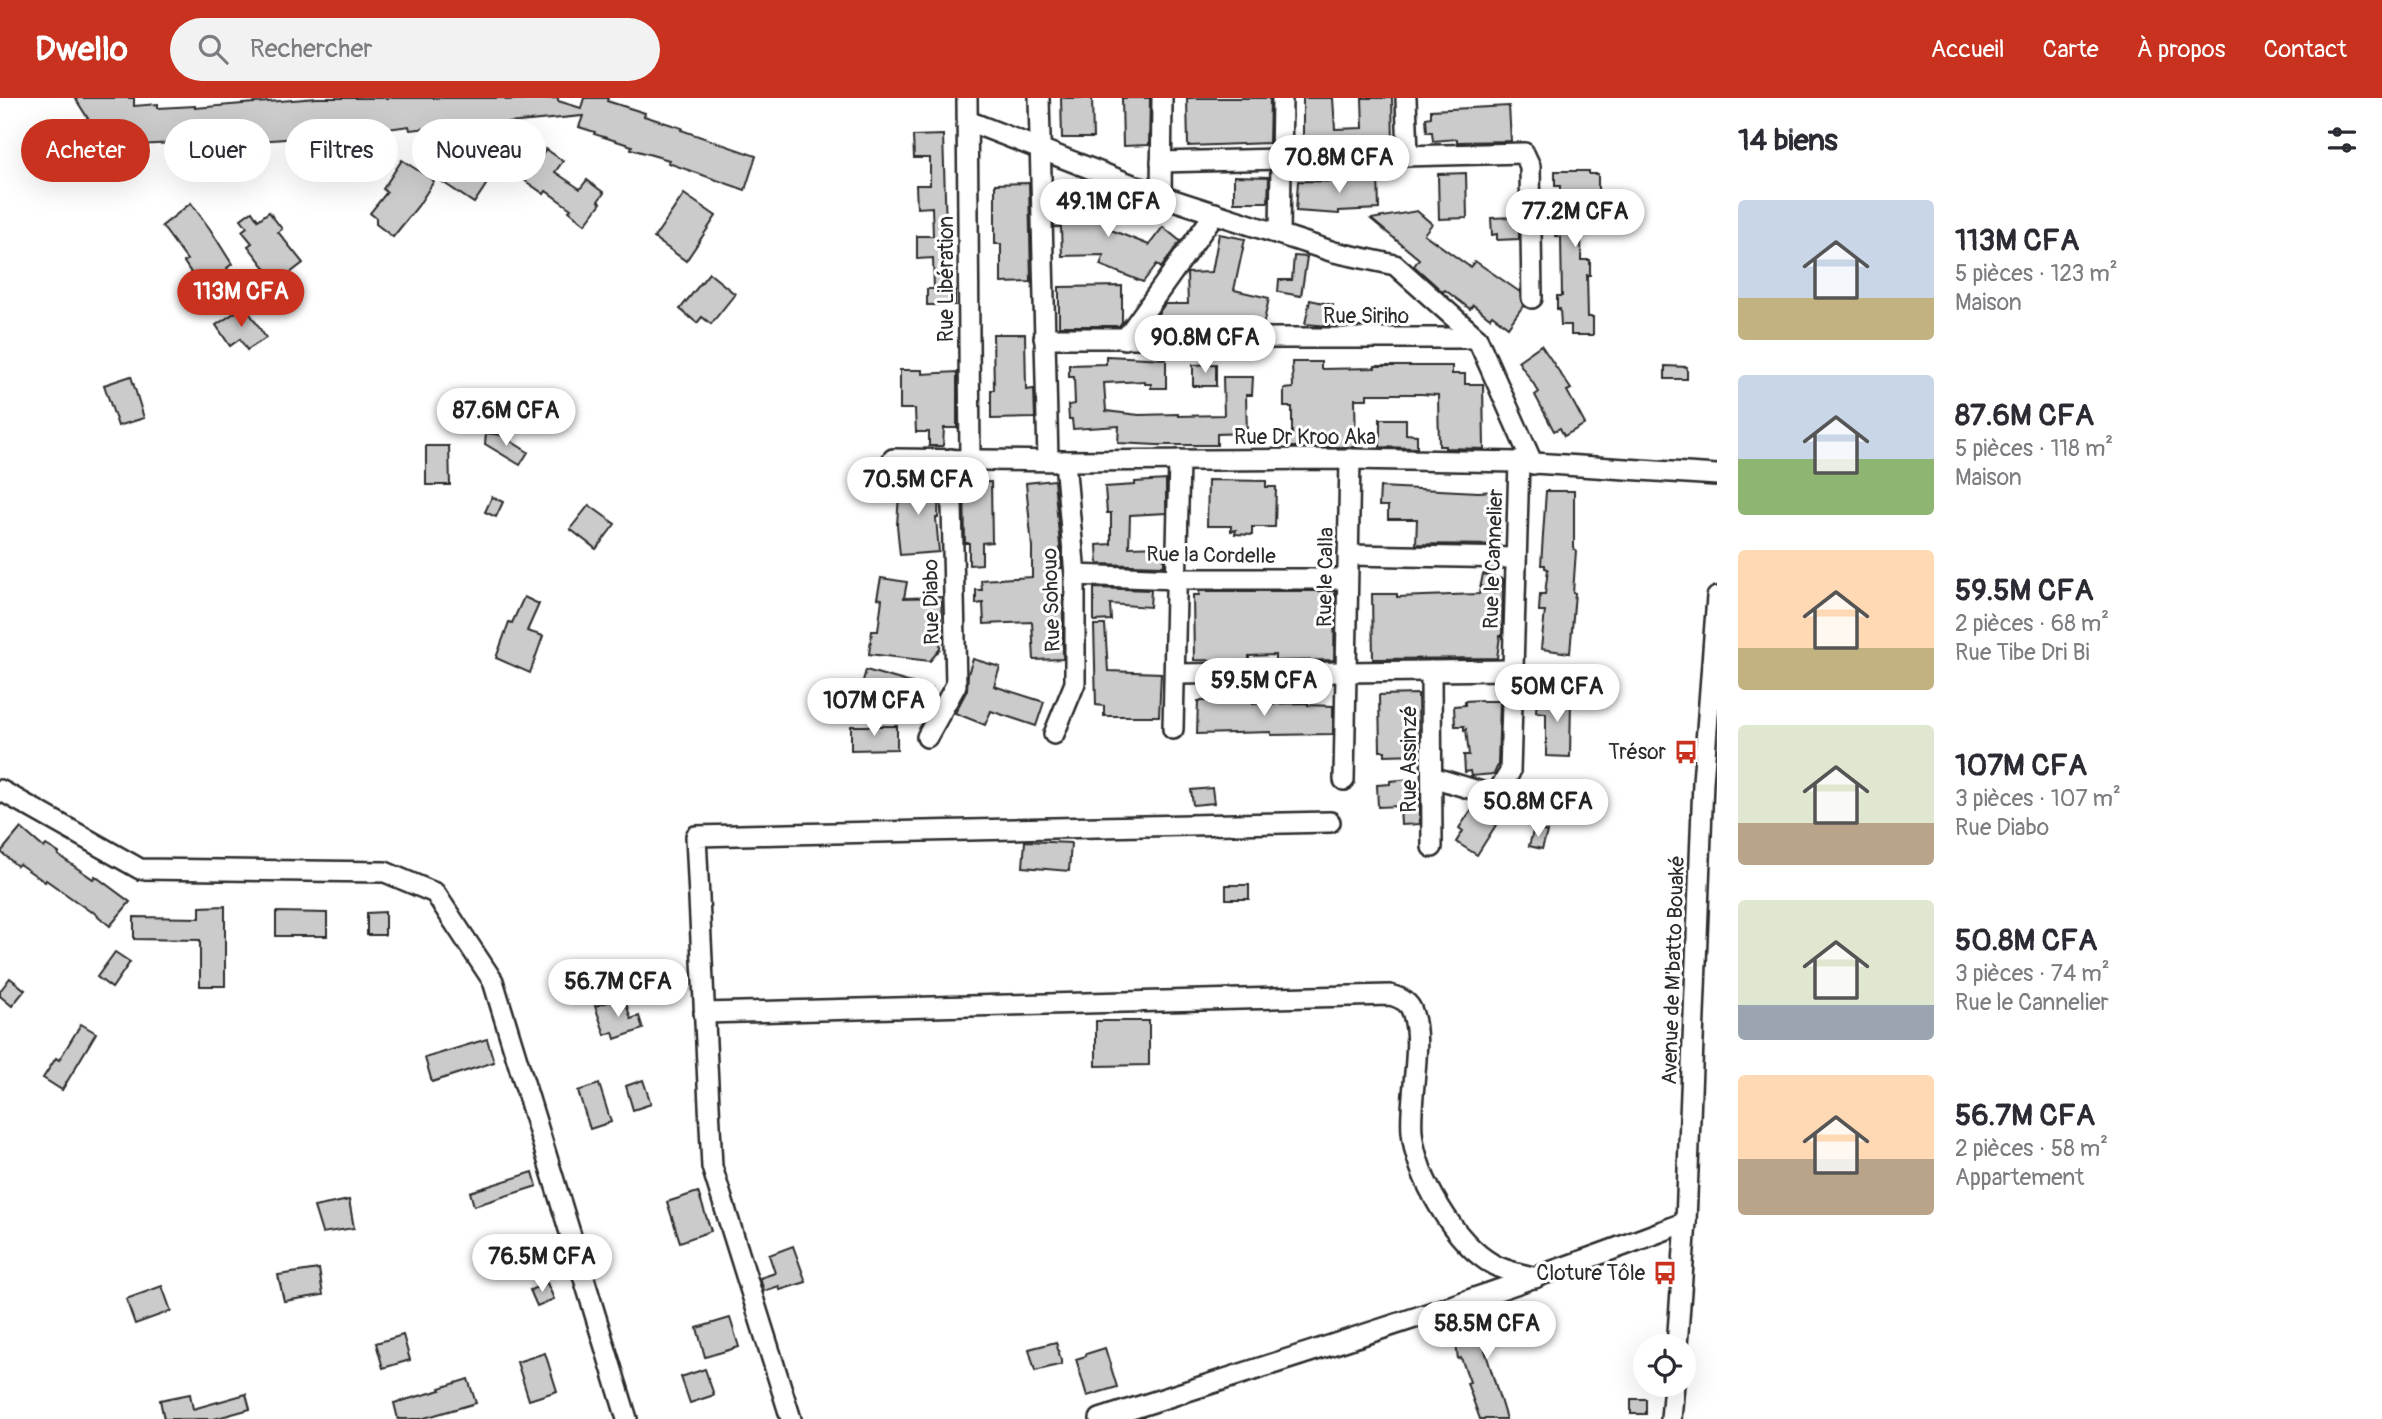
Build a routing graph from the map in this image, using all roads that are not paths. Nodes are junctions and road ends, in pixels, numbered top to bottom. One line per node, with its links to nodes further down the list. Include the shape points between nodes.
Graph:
1 (967, 98): 6 (street, Rue Libération)
2 (1039, 98): 7 (street, Rue Sohouo)
3 (1162, 98): 10 (street)
4 (1282, 98): 9 (street)
5 (1406, 98): 8 (street)
6 (968, 121): 7 (street); 19 (street, Rue Libération)
7 (1039, 148): 11 (street); 15 (street, Rue Sohouo)
8 (1408, 155): 9 (street); 14 (street, via 1524,153 1530,166)
9 (1282, 158): 10 (street); 13 (street)
10 (1161, 162): 11 (street)
11 (1161, 196): 12 (street)
12 (1215, 213): 13 (street); 17 (street)
13 (1280, 234): 16 (street, via 1395,265)
14 (1532, 298)
15 (1044, 338): 17 (street, Rue Siriho); 22 (street, Rue Sohouo)
16 (1477, 338): 17 (street, Rue Siriho); 23 (street)
17 (1125, 339)
18 (893, 459): 19 (street, Rue Dr Kroo Aka)
19 (960, 459): 22 (street, Rue Dr Kroo Aka); 37 (street, Rue Diabo, via 956,684)
20 (1350, 459): 21 (street, Rue Dr Kroo Aka); 23 (street, Rue Dr Kroo Aka); 25 (street, Rue le Calla)
21 (1179, 460): 22 (street, Rue Dr Kroo Aka); 28 (street)
22 (1057, 461): 27 (street, Rue Sohouo)
23 (1526, 463): 24 (street, Rue Dr Kroo Aka); 26 (street, Rue le Cannelier)
24 (1717, 475)
25 (1348, 555): 26 (street); 29 (street, Rue le Calla)
26 (1516, 558): 31 (street, Rue le Cannelier)
27 (1075, 575): 28 (street, Rue la Cordelle); 36 (street, Rue Sohouo, via 1075,683)
28 (1177, 579): 29 (street, Rue la Cordelle); 34 (street)
29 (1347, 579): 32 (street, Rue le Calla)
30 (1717, 597): 40 (street, Avenue de M'batto Bouaké)
31 (1512, 670): 33 (street); 38 (street, Rue le Cannelier, via 1510,772 1495,796)
32 (1345, 671): 33 (street); 34 (street); 39 (street, Rue le Calla)
33 (1431, 671): 38 (street, Rue Assinzé)
34 (1175, 674): 35 (street)
35 (1173, 729)
36 (1054, 734)
37 (927, 737)
38 (1432, 777): 43 (street, Rue Assinzé)
39 (1344, 780)
40 (1710, 783): 45 (street, Avenue de M'batto Bouaké)
41 (0, 790): 49 (street, via 140,869 385,872 435,893 493,981)
42 (1330, 822): 44 (street, via 696,836)
43 (1432, 847)
44 (704, 1013): 46 (street, via 1403,998 1413,1012 1416,1034 1412,1133 1433,1195 1460,1238 1494,1265); 50 (street, via 712,1167)
45 (1686, 1222): 46 (street); 47 (street, Avenue de M'batto Bouaké)
46 (1535, 1278): 51 (street)
47 (1678, 1334)
48 (1673, 1397): 52 (street)
49 (627, 1419)
50 (790, 1419)
51 (1100, 1419)
52 (1671, 1419)

